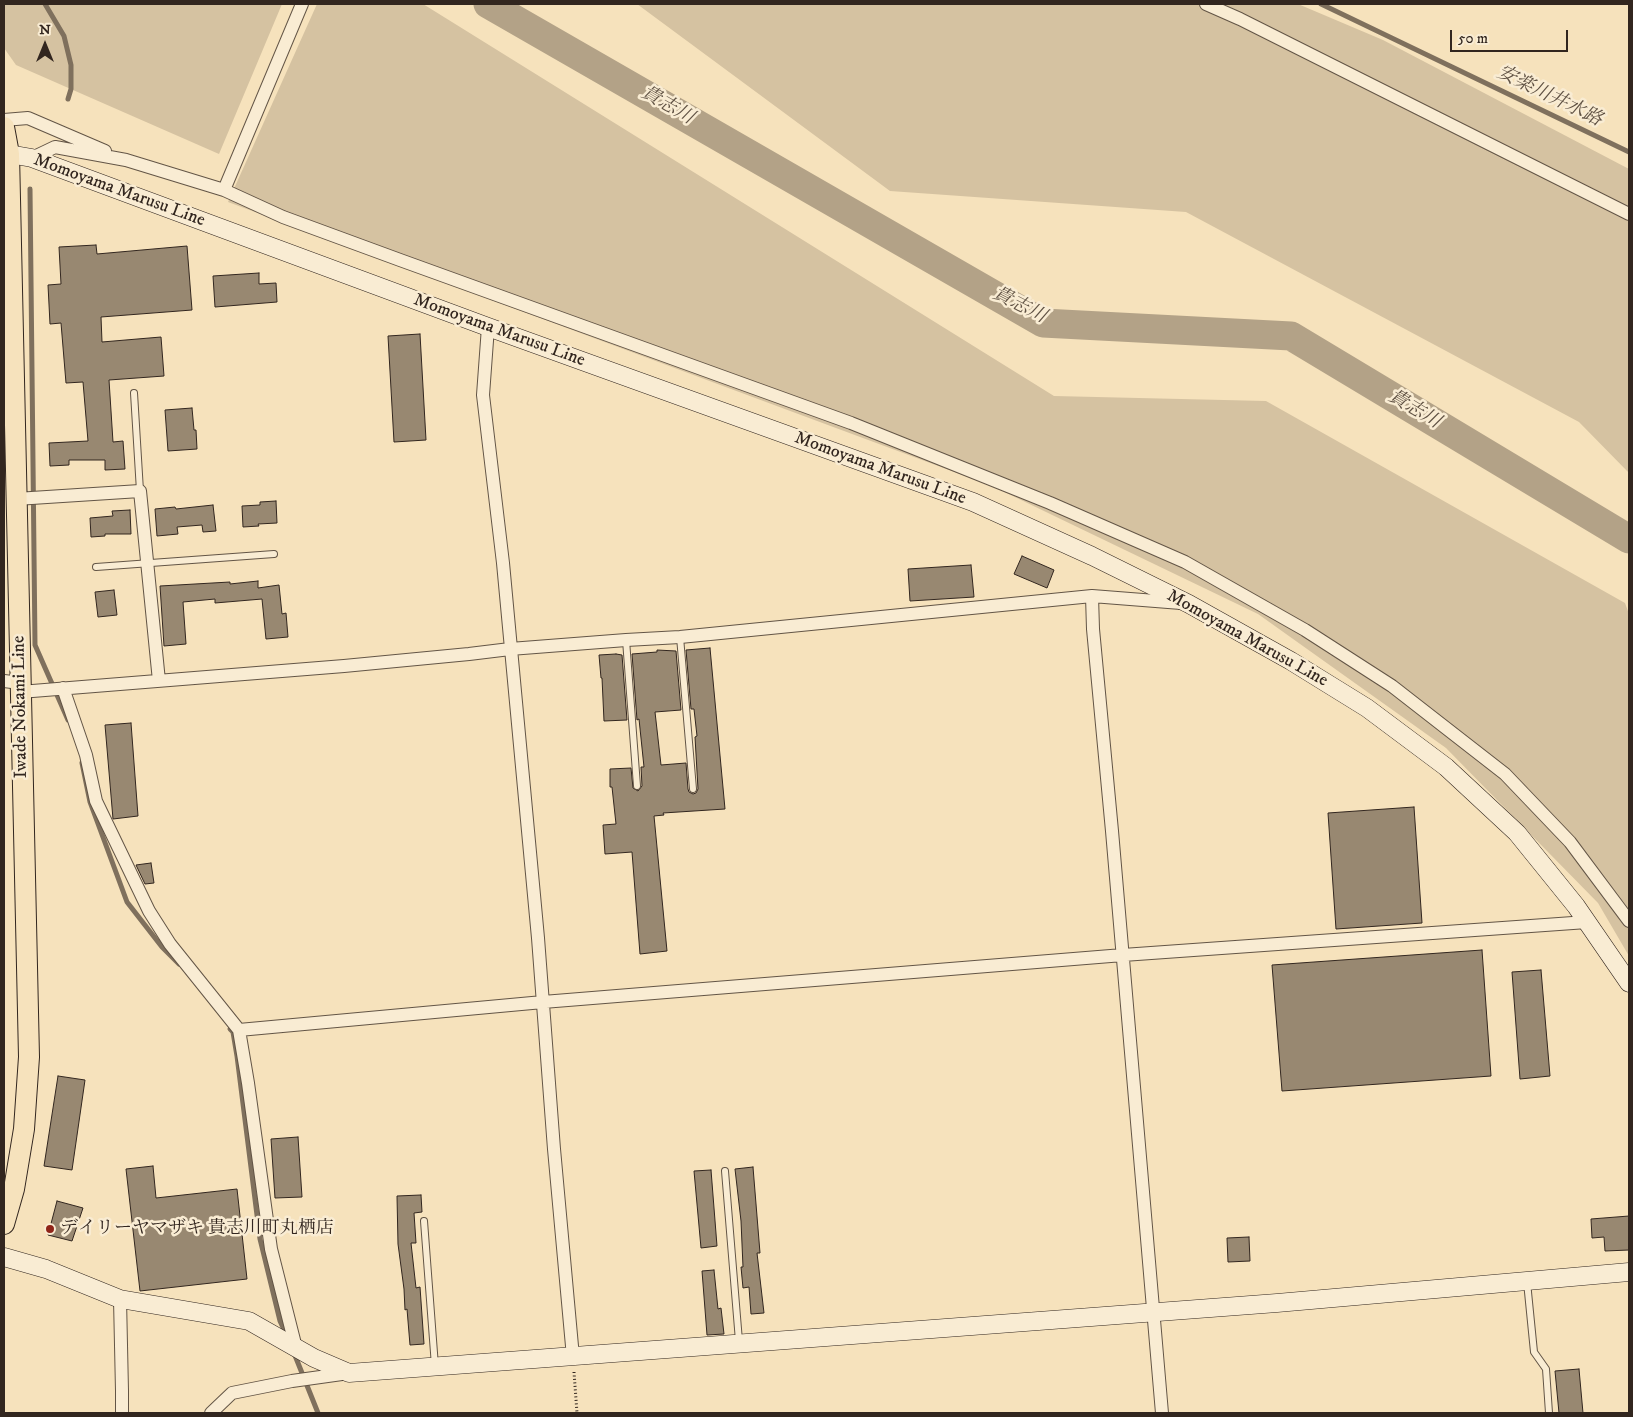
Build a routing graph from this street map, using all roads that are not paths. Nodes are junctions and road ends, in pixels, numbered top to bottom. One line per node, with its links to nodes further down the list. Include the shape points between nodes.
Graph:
1 (302, 4): 9 (street)
2 (1206, 4): 10 (street)
3 (4, 120): 7 (street, via 28,118)
4 (4, 127): 5 (main road, Iwade Nokami Line)
5 (9, 154): 6 (main road, Momoyama Marusu Line); 8 (main road, Iwade Nokami Line)
6 (32, 158): 7 (street, via 55,147); 11 (main road, Momoyama Marusu Line)
7 (126, 160): 9 (street)
8 (7, 184): 14 (main road, Iwade Nokami Line)
9 (224, 190): 28 (street, via 283,217 851,423 1050,503 1185,562 1305,630 1392,686 1505,774 1570,842)
10 (1629, 214)
11 (488, 327): 19 (main road, Momoyama Marusu Line, via 972,502); 22 (street, via 484,394)
12 (134, 393): 13 (lane)
13 (140, 491): 14 (street); 16 (street)
14 (16, 499): 24 (main road, Iwade Nokami Line)
15 (274, 554): 16 (lane)
16 (147, 564): 17 (lane); 23 (street)
17 (96, 567)
18 (1092, 596): 19 (street); 20 (street); 30 (street)
19 (1188, 604): 29 (main road, Momoyama Marusu Line, via 1367,708 1446,767 1517,834)
20 (680, 637): 21 (street); 27 (lane)
21 (626, 640): 22 (street); 26 (lane)
22 (510, 649): 23 (street); 32 (street)
23 (158, 681): 25 (street)
24 (15, 686): 25 (street); 36 (main road, Iwade Nokami Line, via 29,1057 24,1129)
25 (63, 688): 33 (street, via 86,755 96,801 149,911 170,944)
26 (637, 786)
27 (693, 789)
28 (1629, 921)
29 (1587, 922): 30 (street); 31 (main road, Momoyama Marusu Line)
30 (1123, 955): 32 (street); 41 (street)
31 (1629, 983)
32 (542, 1002): 33 (street); 44 (street)
33 (239, 1030): 43 (street, via 271,1249)
34 (725, 1171): 42 (lane)
35 (424, 1221): 45 (lane)
36 (4, 1224)
37 (4, 1257): 40 (main road, via 46,1269)
38 (1629, 1272): 39 (main road)
39 (1527, 1281): 41 (main road); 50 (lane, via 1534,1352 1546,1369)
40 (120, 1299): 43 (main road, via 249,1321); 47 (street)
41 (1154, 1312): 42 (main road); 49 (street)
42 (739, 1343): 44 (main road)
43 (296, 1348): 46 (main road)
44 (572, 1357): 45 (main road)
45 (435, 1367): 46 (main road)
46 (349, 1373): 48 (street, via 232,1393)
47 (122, 1413)
48 (211, 1413)
49 (1162, 1413)
50 (1549, 1413)

